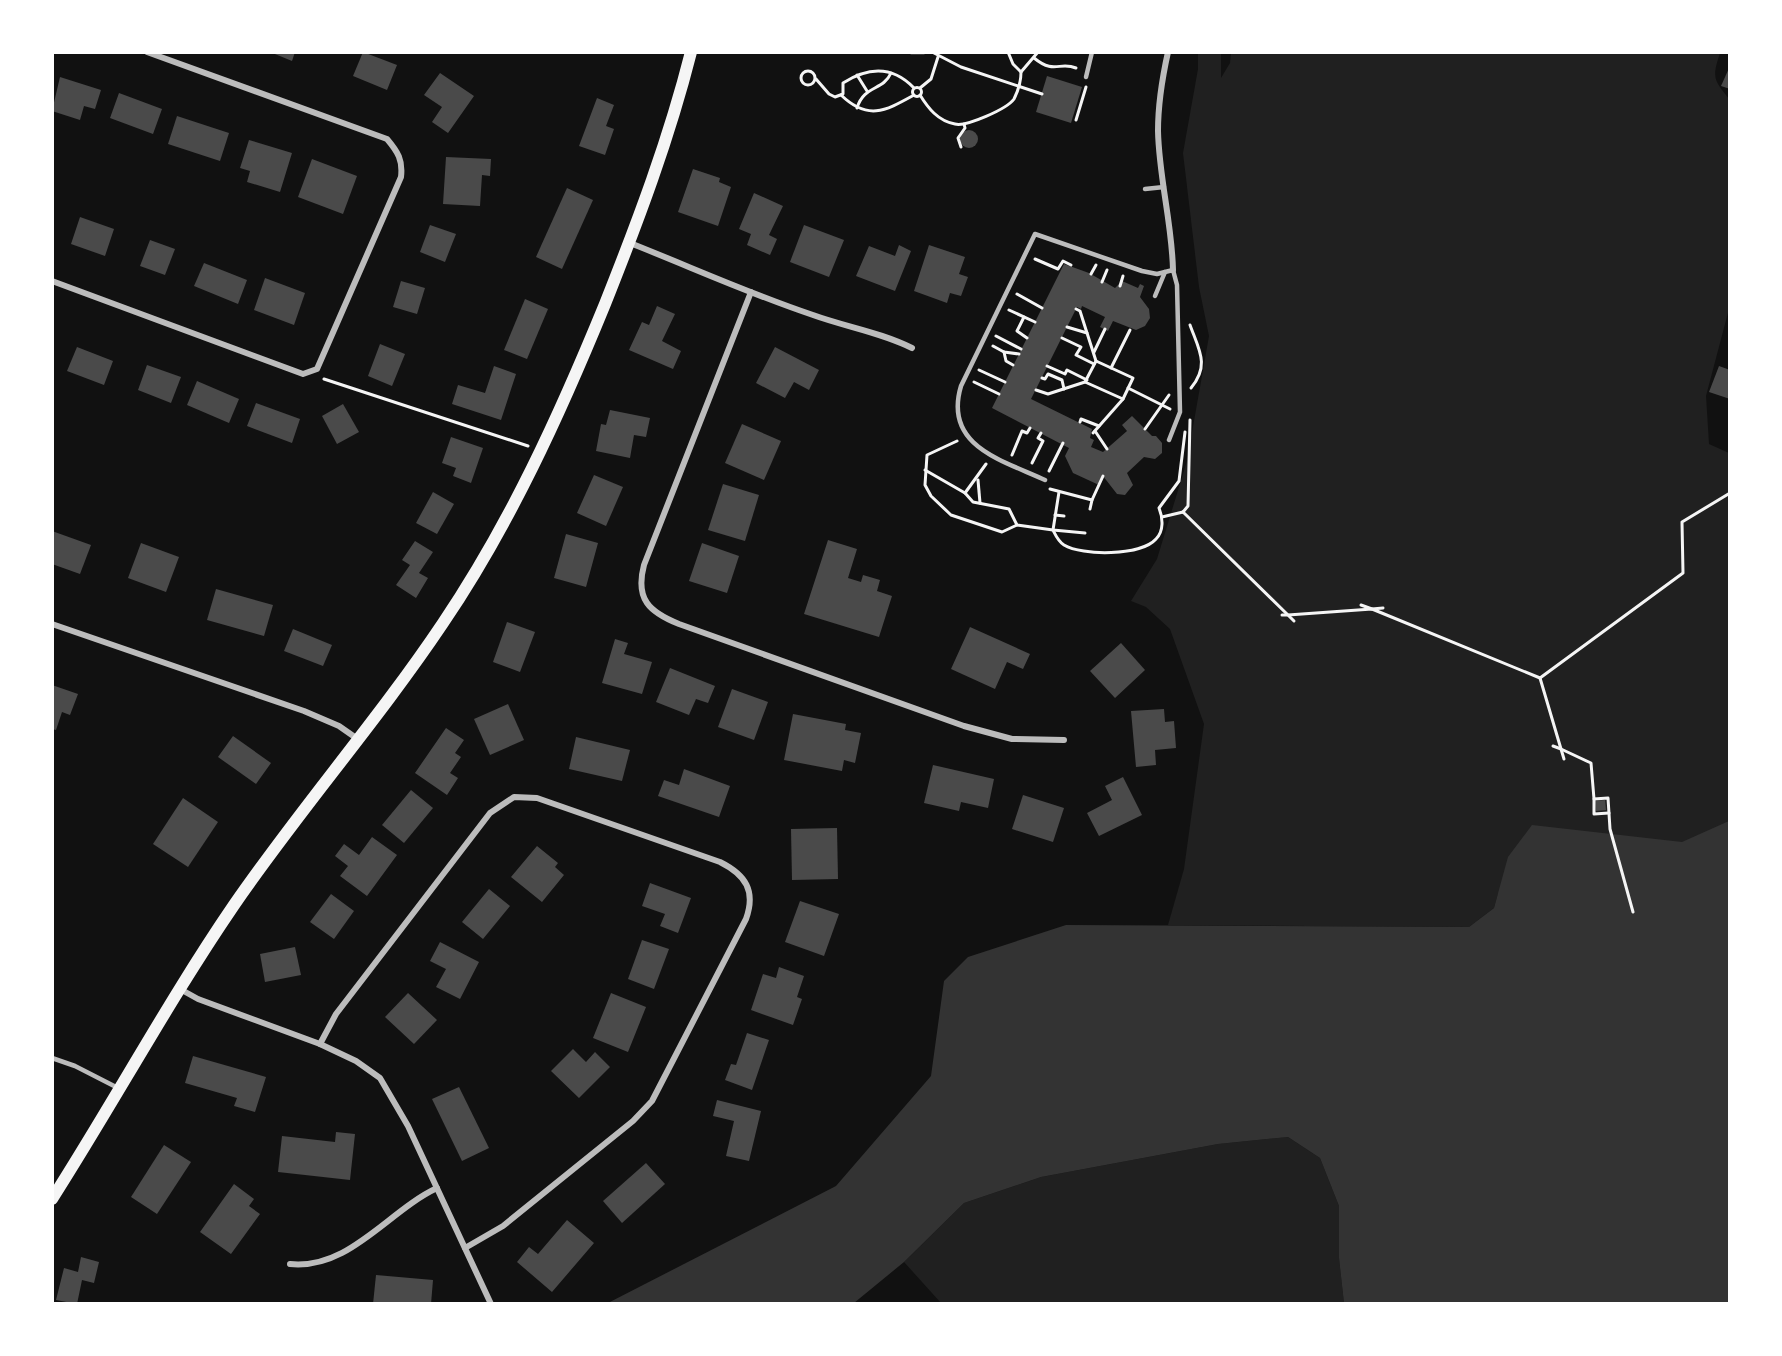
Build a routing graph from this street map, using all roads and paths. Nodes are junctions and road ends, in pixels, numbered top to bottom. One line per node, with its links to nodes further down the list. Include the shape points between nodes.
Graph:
1 (147, 52): 65 (street, via 387,139 398,151 401,177)
2 (691, 52): 31 (main road, via 675,112)
3 (911, 52): 4 (lane)
4 (924, 52)
5 (1008, 52): 10 (path)
6 (1038, 52): 9 (path)
7 (1092, 52): 14 (lane)
8 (1168, 52): 29 (street, via 1158,116)
9 (1034, 58): 10 (path); 12 (path, via 1054,69 1078,68)
10 (1021, 72): 17 (path)
11 (891, 73): 13 (path, via 872,69); 18 (path); 20 (path)
12 (1077, 74)
13 (857, 75): 20 (path); 22 (path, via 843,83)
14 (1086, 77)
15 (816, 79): 15 (path, via 809,71 802,73 802,83 808,85); 22 (path, via 832,96)
16 (1080, 84): 26 (path, via 1086,86)
17 (1018, 86): 19 (path, via 938,57 931,79); 21 (path); 27 (path, via 1015,97 1006,106)
18 (914, 88): 19 (path); 23 (path)
19 (920, 88): 24 (path)
20 (867, 91): 25 (path)
21 (1042, 94)
22 (841, 95): 25 (path)
23 (914, 95): 24 (path); 25 (path, via 878,111)
24 (920, 95): 27 (path, via 937,116 956,125)
25 (857, 108)
26 (1076, 120)
27 (964, 124): 28 (path, via 958,138)
28 (961, 147)
29 (1164, 187): 30 (lane); 36 (street)
30 (1145, 189)
31 (630, 243): 43 (street); 115 (main road, via 563,404 508,512 445,620)
32 (1030, 257): 33 (path, via 1058,269 1063,261 1070,266)
33 (1075, 257)
34 (1097, 263): 38 (path)
35 (1108, 268): 41 (path)
36 (1173, 270): 37 (lane); 85 (lane, via 1177,285 1180,412)
37 (1165, 272): 44 (lane); 52 (lane, via 1139,270 1035,234)
38 (1091, 274)
39 (1124, 274): 42 (path)
40 (52, 281): 65 (street, via 303,374)
41 (1102, 282)
42 (1120, 286)
43 (751, 292): 56 (street); 116 (street, via 644,565 640,585 650,608 680,624 964,726 1012,739)
44 (1155, 296)
45 (1031, 302): 46 (path)
46 (1042, 308)
47 (1076, 309): 53 (path)
48 (1035, 322): 54 (path, via 1024,317 1020,324 1017,331)
49 (1067, 327): 53 (path)
50 (1105, 329): 58 (path)
51 (1130, 330): 64 (path)
52 (988, 332): 57 (path); 62 (lane)
53 (1087, 333): 58 (path)
54 (1027, 338)
55 (1062, 338): 60 (path, via 1081,347 1076,355)
56 (912, 348)
57 (1021, 349)
58 (1094, 352): 60 (path)
59 (1019, 354): 61 (path, via 1004,352 1006,361)
60 (1095, 362): 64 (path); 68 (path)
61 (1014, 365)
62 (971, 366): 66 (lane); 69 (path)
63 (1047, 366): 68 (path, via 1065,374 1067,370)
64 (1111, 368): 70 (path, via 1132,378)
65 (317, 369): 87 (path, via 324,379)
66 (965, 378): 73 (path); 84 (lane, via 957,406)
67 (1042, 378): 72 (path, via 1045,380 1048,374 1062,380)
68 (1086, 381): 72 (path); 75 (path)
69 (1005, 382)
70 (1128, 388): 75 (path); 76 (path)
71 (1036, 390): 72 (path, via 1048,394)
72 (1064, 390)
73 (999, 394)
74 (1167, 395): 76 (path)
75 (1123, 399): 80 (path)
76 (1161, 404): 77 (path); 82 (path)
77 (1174, 411)
78 (1080, 422): 80 (path, via 1081,419)
79 (1186, 423): 103 (path, via 1179,481 1161,503)
80 (1100, 426): 88 (path, via 1094,432)
81 (1030, 428): 89 (path, via 1027,433 1022,431)
82 (1145, 429)
83 (1041, 433): 91 (path, via 1038,438 1043,441)
84 (967, 436): 89 (lane, via 980,450); 90 (path, via 927,455)
85 (1169, 440)
86 (1063, 443): 93 (path)
87 (530, 446)
88 (1107, 449)
89 (1008, 463): 91 (lane)
90 (925, 470): 96 (path); 104 (path, via 927,491 948,513 1002,532)
91 (1028, 472): 93 (lane)
92 (1103, 476): 98 (path)
93 (1045, 480)
94 (1047, 489): 95 (path)
95 (1059, 492): 98 (path); 101 (path)
96 (965, 493): 99 (path, via 972,502); 99 (path, via 978,478)
97 (1730, 493): 114 (path, via 1682,522 1683,573)
98 (1092, 500): 100 (path)
99 (980, 503): 104 (path, via 1009,509)
100 (1090, 508)
101 (1055, 515): 102 (path); 105 (path)
102 (1064, 516)
103 (1162, 517): 105 (path, via 1156,539 1121,553 1066,546); 111 (path, via 1184,512)
104 (1017, 525): 105 (path)
105 (1053, 530): 106 (path)
106 (1085, 533)
107 (1361, 605): 109 (path)
108 (1383, 608): 109 (path)
109 (1372, 609): 111 (path); 114 (path)
110 (1282, 615): 111 (path)
111 (1288, 615): 112 (path)
112 (1294, 621)
113 (52, 624): 115 (street, via 304,711 339,726)
114 (1540, 678): 118 (path)
115 (359, 740): 123 (main road, via 251,880)
116 (1064, 740)
117 (1553, 746): 118 (path)
118 (1561, 748): 119 (path); 120 (path, via 1591,764)
119 (1564, 759)
120 (1594, 799): 121 (path, via 1608,798); 121 (path, via 1594,814)
121 (1609, 813): 122 (path, via 1616,855)
122 (1633, 912)
123 (179, 989): 124 (street); 126 (main road)
124 (320, 1044): 127 (street, via 366,1066 386,1085); 129 (street, via 336,1014 490,813 514,796 537,798 720,862 746,881 751,898 746,919 651,1101 633,1121 502,1226)
125 (52, 1058): 126 (lane)
126 (120, 1089): 128 (main road)
127 (437, 1188): 129 (street); 130 (street, via 333,1258 308,1265)
128 (52, 1199)
129 (465, 1248): 131 (street)
130 (290, 1264)
131 (491, 1304)

